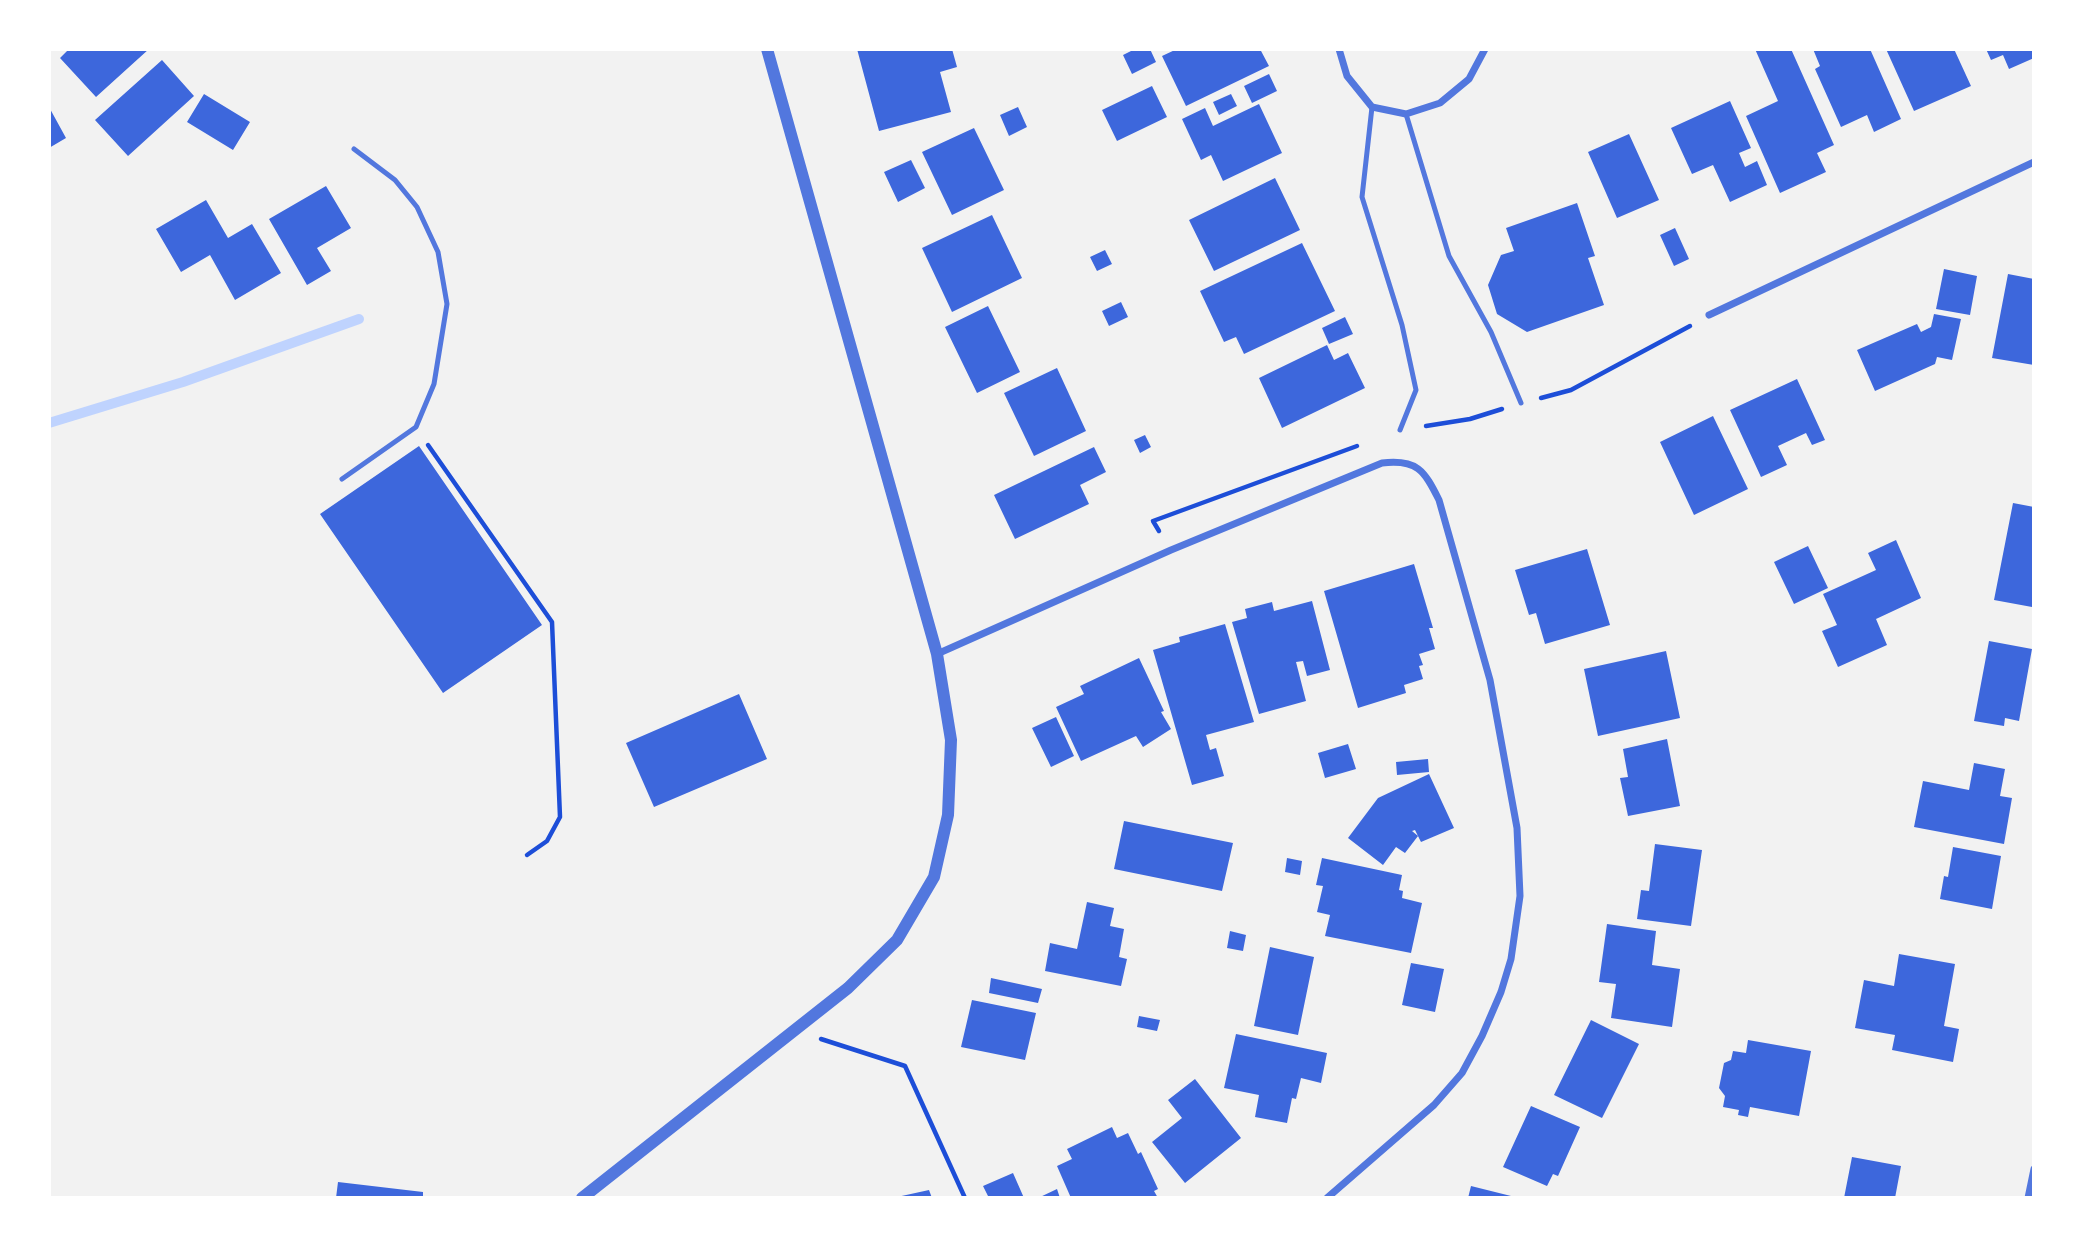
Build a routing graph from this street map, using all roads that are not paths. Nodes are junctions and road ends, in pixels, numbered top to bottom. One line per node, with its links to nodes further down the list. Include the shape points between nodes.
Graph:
1 (766, 49): 12 (street)
2 (1339, 49): 4 (street, via 1348,76)
3 (1485, 49): 5 (street, via 1469,79 1440,103)
4 (1372, 107): 5 (street); 10 (lane, via 1362,197 1402,326 1416,390)
5 (1406, 114): 9 (lane, via 1449,256 1491,332)
6 (354, 149): 11 (lane, via 395,180 417,207 438,252 447,304 434,384 416,427)
7 (2034, 162): 8 (street)
8 (1709, 315)
9 (1521, 402)
10 (1400, 430)
11 (341, 479)
12 (937, 654): 14 (street, via 951,740 948,815 934,877 897,940 848,988); 15 (street, via 1382,463 1402,460 1418,466 1430,481 1490,680 1517,828 1520,896 1511,959 1482,1036 1462,1073 1434,1105)
13 (2034, 1169): 16 (street)
14 (582, 1198)
15 (1327, 1198)
16 (2028, 1198)

